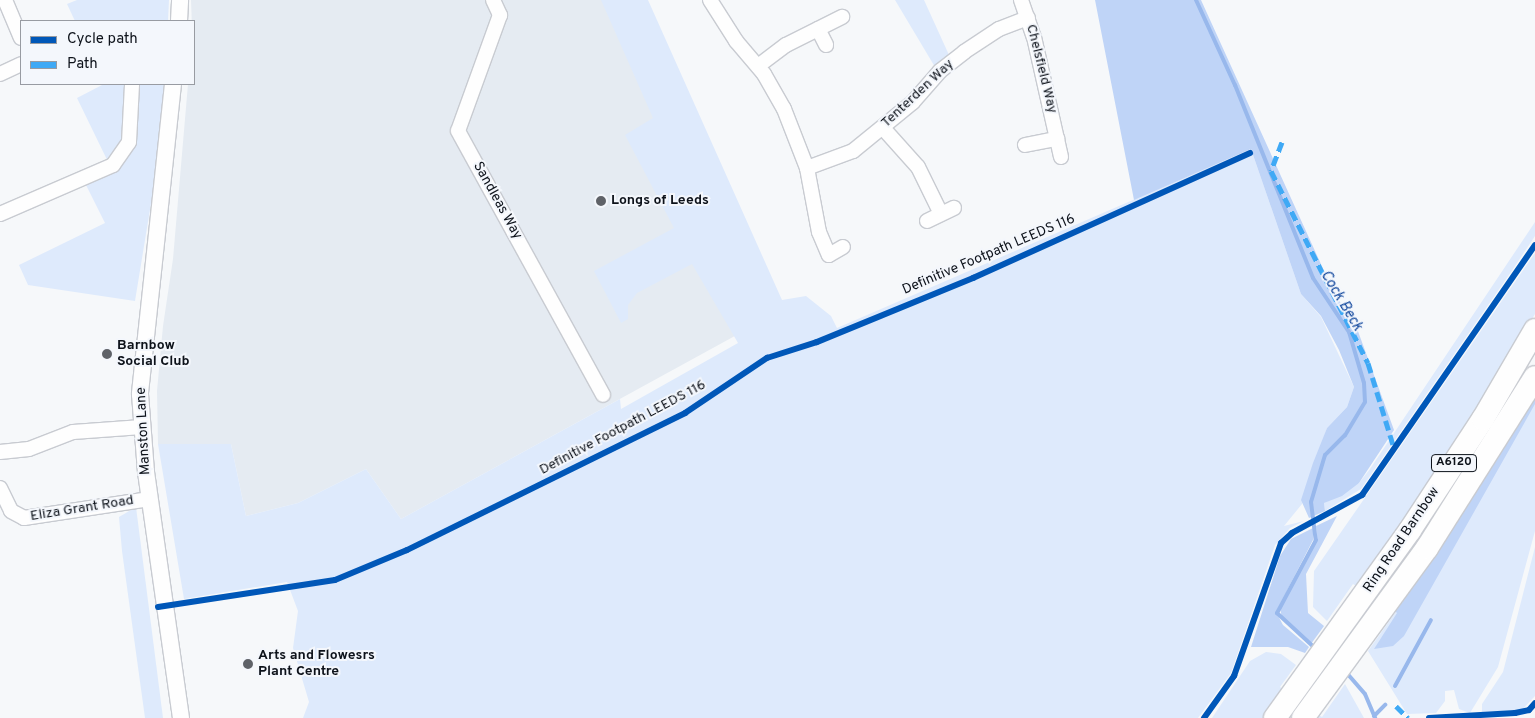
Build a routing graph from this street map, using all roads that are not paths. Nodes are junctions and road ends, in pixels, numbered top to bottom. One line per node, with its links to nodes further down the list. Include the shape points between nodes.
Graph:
1 (5, 0): 10 (street)
2 (180, 0): 8 (street)
3 (493, 0): 29 (street, Sandleas Way, via 500,15 458,131)
4 (710, 0): 13 (street, via 736,42)
5 (1021, 0): 7 (street, Chelsfield Way)
6 (842, 18): 9 (street)
7 (1028, 18): 17 (street, Tenterden Way, via 999,29 964,52); 18 (street, Chelsfield Way)
8 (179, 20)
9 (818, 29): 11 (street); 13 (street)
10 (20, 36)
11 (826, 45)
12 (20, 64): 14 (street)
13 (758, 66): 21 (street, via 784,109)
14 (0, 74)
15 (132, 85): 23 (street, via 129,142 113,165)
16 (173, 85): 30 (street, Manston Lane, via 140,394)
17 (882, 128): 21 (street, Tenterden Way, via 853,151); 24 (street, via 918,167)
18 (1058, 139): 19 (street); 20 (street, Chelsfield Way)
19 (1025, 145)
20 (1061, 157)
21 (807, 168): 26 (street, via 823,242 830,254)
22 (954, 208): 24 (street)
23 (0, 214)
24 (940, 214): 25 (street)
25 (927, 221)
26 (843, 247)
27 (1535, 330): 36 (highway, Ring Road Barnbow / A6120, via 1483,419 1366,593)
28 (1535, 377): 34 (highway, Ring Road Barnbow / A6120, via 1385,606)
29 (603, 395)
30 (142, 427): 31 (street, via 73,432 29,450); 33 (street, Manston Lane)
31 (0, 452)
32 (1, 495): 33 (street, Eliza Grant Road, via 11,511 24,518)
33 (150, 499): 35 (street, Manston Lane)
34 (1307, 713)
35 (181, 718)
36 (1275, 718)

